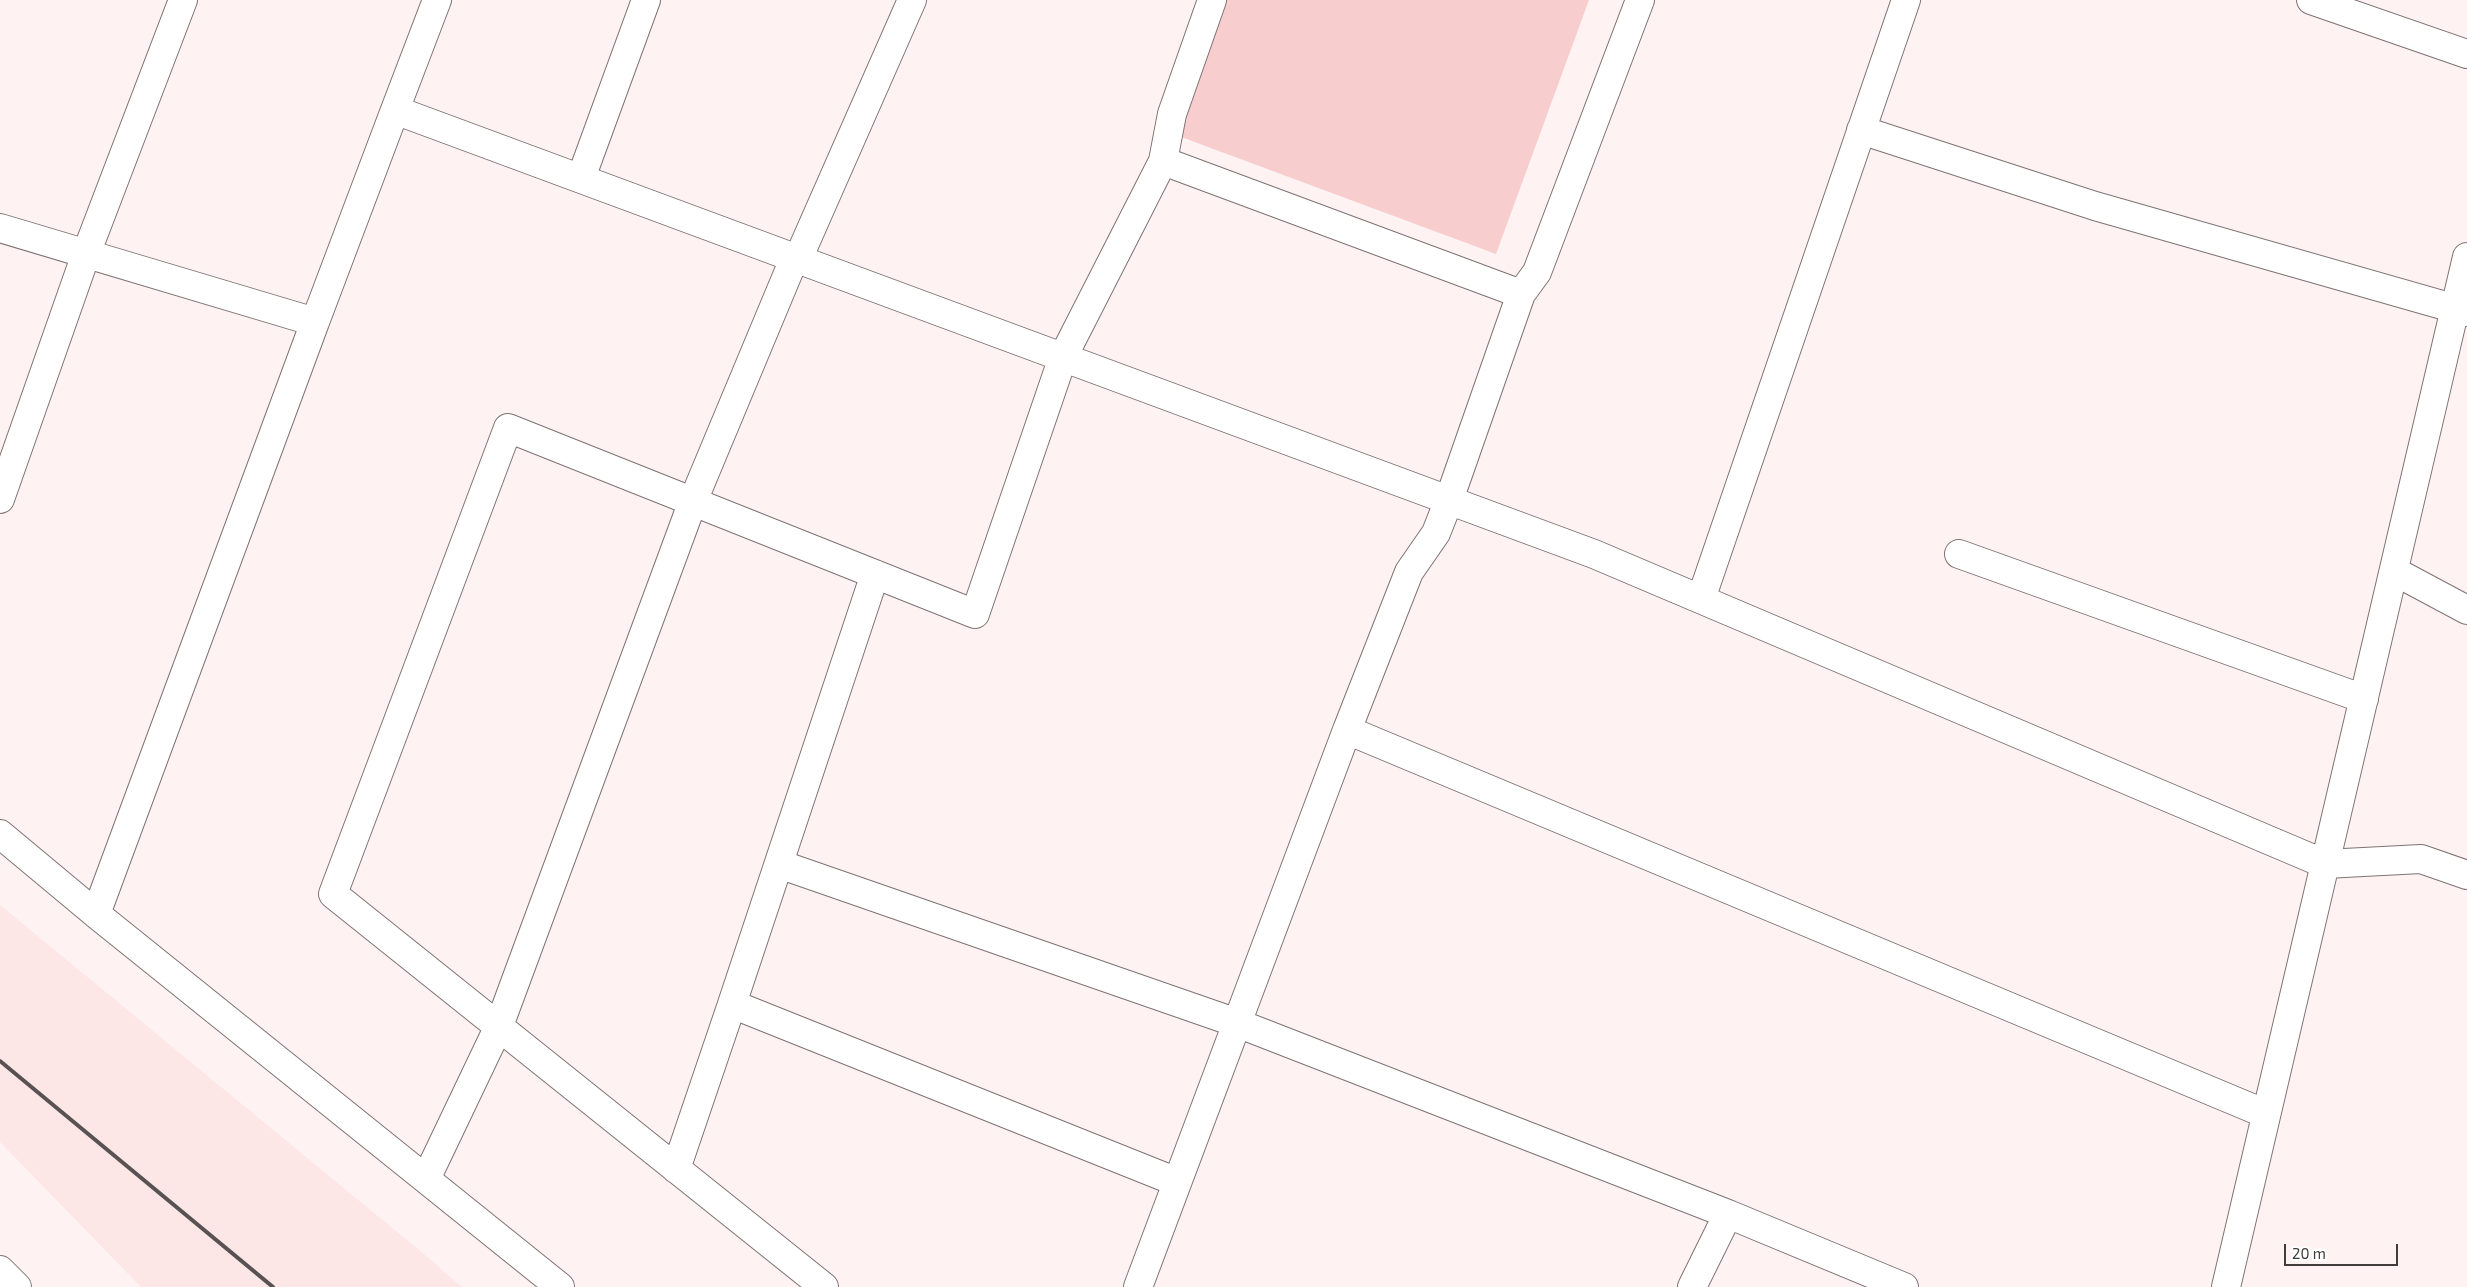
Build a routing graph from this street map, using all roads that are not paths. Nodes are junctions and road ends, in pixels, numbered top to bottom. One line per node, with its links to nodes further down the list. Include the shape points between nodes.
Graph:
1 (183, 0): 15 (street)
2 (437, 0): 10 (street)
3 (646, 0): 13 (street)
4 (912, 0): 17 (street)
5 (1212, 0): 12 (street, via 1172,114)
6 (1640, 0): 18 (street, via 1537,272)
7 (1906, 0): 11 (street)
8 (2310, 0): 9 (street)
9 (2467, 54)
10 (395, 110): 13 (street); 20 (street)
11 (1861, 130): 19 (street, via 2095,206); 28 (street)
12 (1163, 161): 18 (street); 21 (street)
13 (580, 178): 17 (street)
14 (0, 228): 15 (street)
15 (86, 254): 20 (street); 22 (street)
16 (2467, 257): 19 (street)
17 (798, 260): 21 (street); 24 (street, via 794,259)
18 (1521, 294): 23 (street)
19 (2461, 310): 26 (street)
20 (315, 322): 36 (street)
21 (1063, 357): 23 (street); 27 (street, via 975,614)
22 (0, 499)
23 (1449, 500): 28 (street, via 1594,554); 31 (street, via 1436,533 1409,572)
24 (693, 502): 27 (street); 39 (street); 39 (street, via 508,428 334,894)
25 (1959, 554): 30 (street)
26 (2394, 571): 29 (street); 30 (street)
27 (875, 574): 33 (street)
28 (1701, 599): 34 (street)
29 (2467, 610)
30 (2364, 699): 34 (street)
31 (1346, 730): 38 (street); 40 (street)
32 (0, 834): 36 (street)
33 (779, 864): 37 (street); 38 (street)
34 (2325, 864): 35 (street, via 2421,859); 40 (street)
35 (2467, 875)
36 (96, 914): 42 (street)
37 (732, 1004): 41 (street); 43 (street)
38 (1237, 1023): 43 (street); 44 (street)
39 (499, 1026): 41 (street); 42 (street)
40 (2266, 1114): 52 (street)
41 (676, 1169): 48 (street)
42 (426, 1179): 47 (street)
43 (1177, 1182): 49 (street)
44 (1728, 1214): 50 (street); 51 (street)
45 (0, 1270): 46 (street)
46 (17, 1287)
47 (560, 1287)
48 (824, 1287)
49 (1138, 1287)
50 (1692, 1287)
51 (1904, 1287)
52 (2226, 1287)

